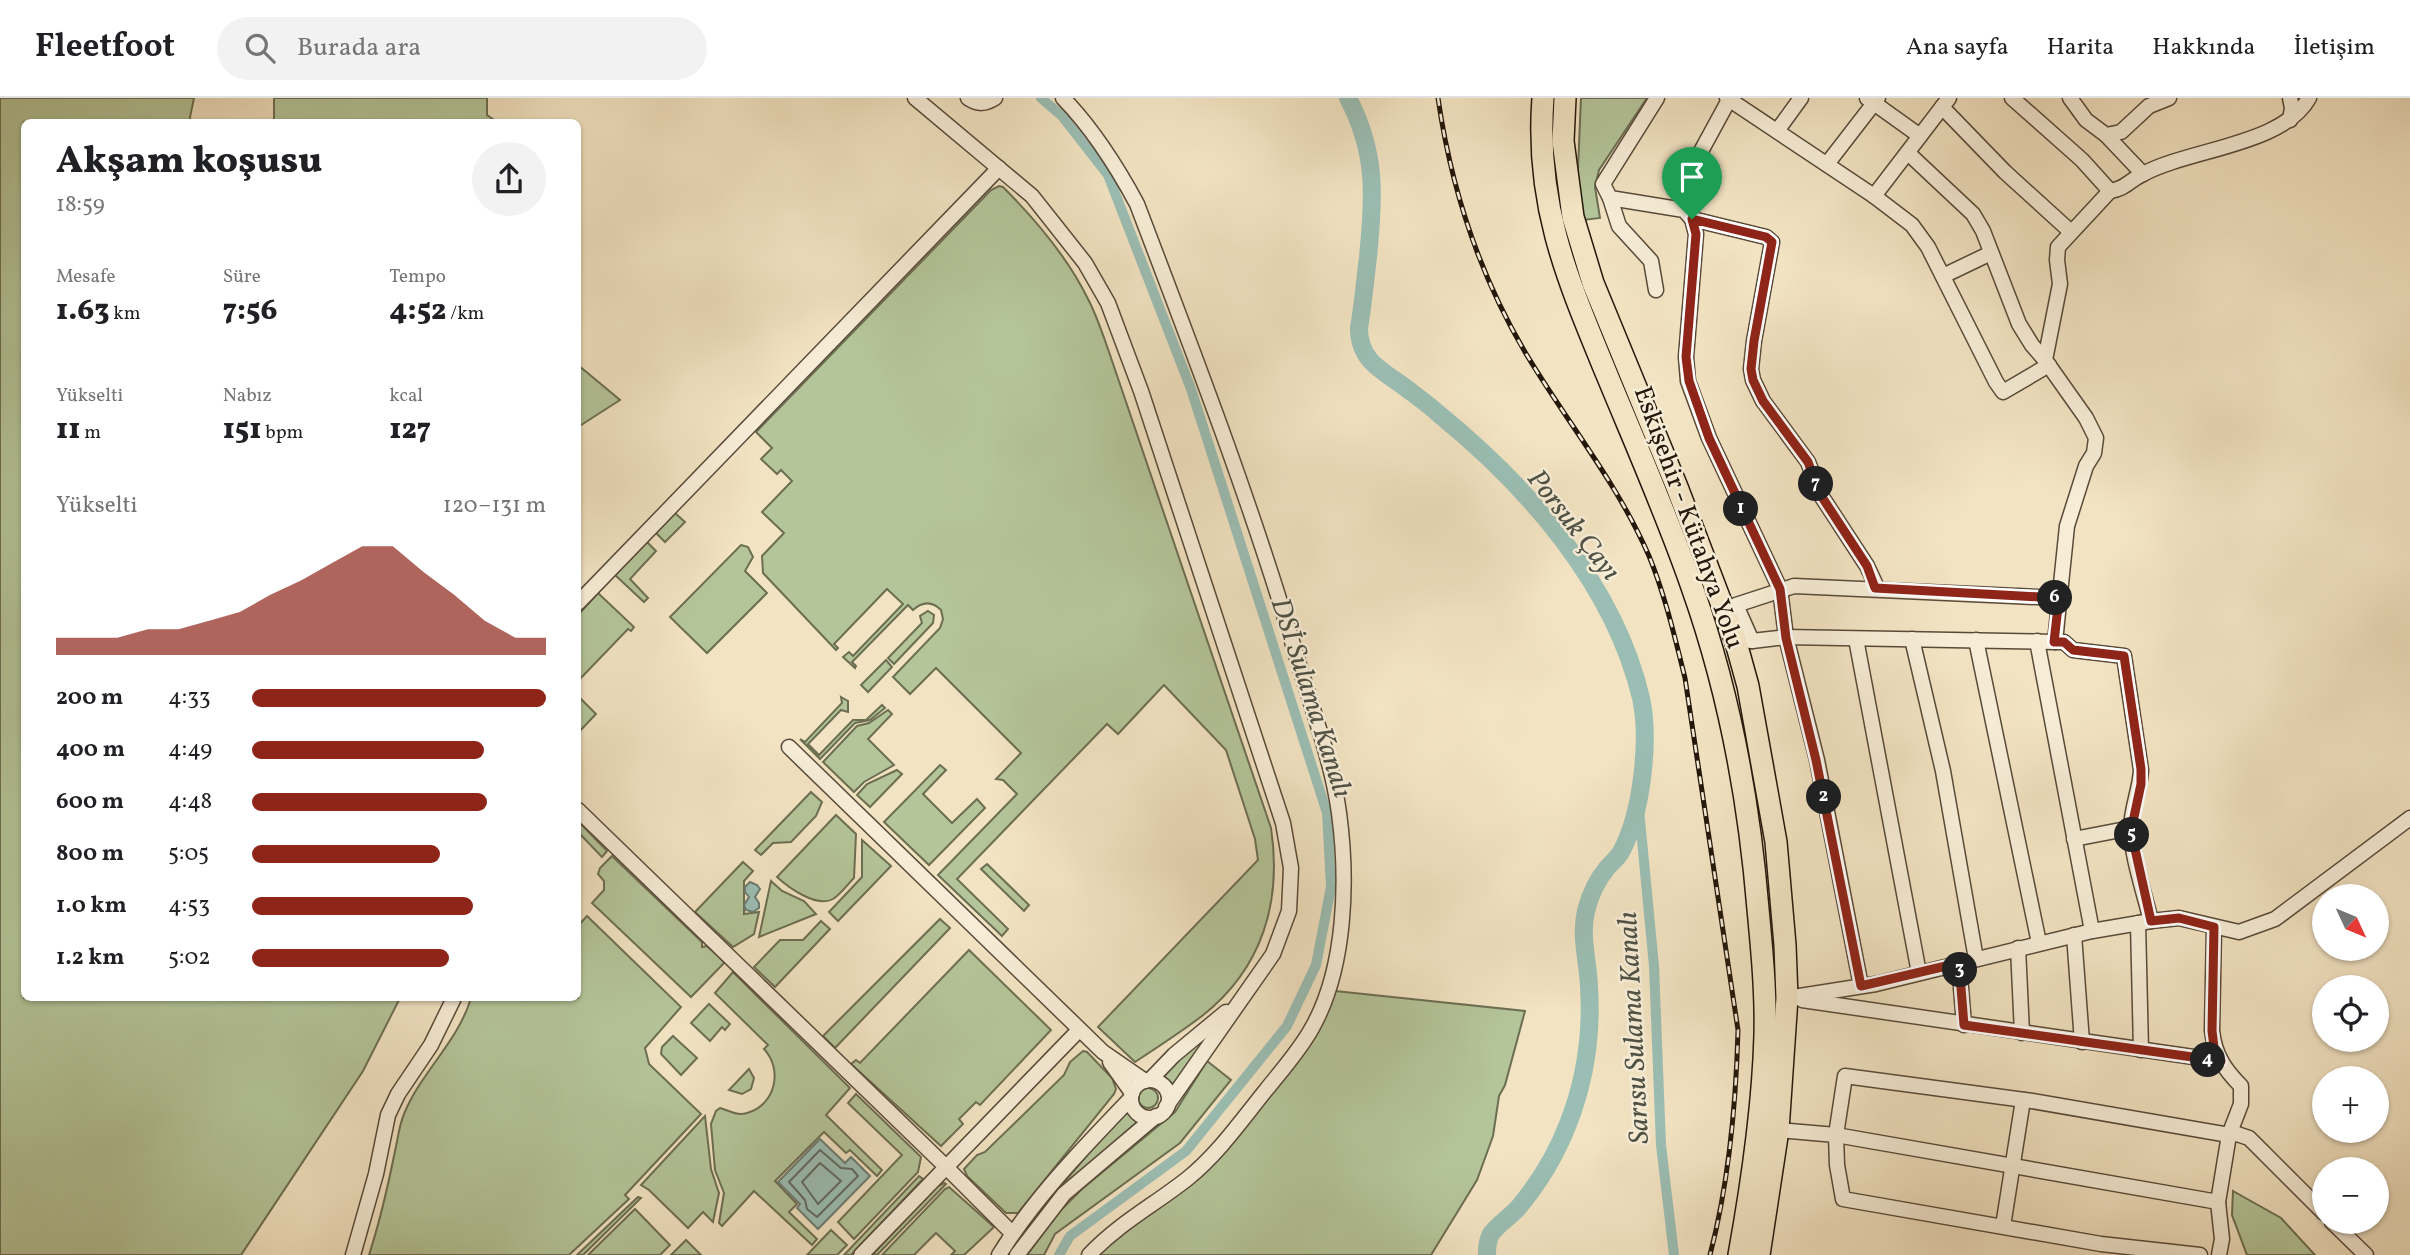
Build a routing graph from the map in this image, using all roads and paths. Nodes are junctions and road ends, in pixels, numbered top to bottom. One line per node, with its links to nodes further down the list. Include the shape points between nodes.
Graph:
1 (915, 98): 25 (street)
2 (968, 98): 3 (street, via 977,104)
3 (995, 98)
4 (1063, 98): 90 (street, via 1098,139 1137,204 1226,440 1333,781 1344,898 1327,994 1291,1059 1220,1147 1187,1178 1118,1226)
5 (1543, 98): 76 (highway, Eskişehir - Kütahya Yolu, via 1544,181 1559,251 1692,587 1738,755 1753,845)
6 (1565, 98): 43 (highway, Eskişehir - Kütahya Yolu, via 1563,141 1573,217 1593,283)
7 (1657, 98): 29 (street, via 1603,184)
8 (1729, 98): 20 (street); 30 (street, via 1687,177)
9 (1801, 98): 20 (street)
10 (2012, 98): 27 (street)
11 (2070, 98): 21 (street, via 2086,120)
12 (2136, 98): 18 (street)
13 (2169, 98): 18 (street)
14 (2290, 98): 19 (street)
15 (2309, 98): 19 (street)
16 (1873, 100): 22 (street); 24 (street)
17 (1945, 103): 22 (street); 31 (street, via 2005,172)
18 (2136, 115): 21 (street, via 2121,132)
19 (2290, 120): 26 (street)
20 (1777, 131): 24 (street)
21 (2106, 135): 26 (street)
22 (1920, 136): 23 (street)
23 (1908, 153): 28 (street); 32 (street, via 1973,214)
24 (1827, 164): 28 (street)
25 (999, 168): 39 (street); 62 (street, via 1032,196 1061,230 1108,303 1283,823 1292,868 1289,911 1273,954)
26 (2143, 174): 27 (street, via 2123,189)
27 (2110, 191): 31 (street)
28 (1874, 196): 33 (street, via 1912,225)
29 (1610, 198): 30 (street, via 1684,210); 34 (street, via 1619,226 1651,261)
30 (1692, 219): 36 (street, via 1772,242 1754,341 1753,380 1808,462 1820,494 1867,566); 37 (street, via 1696,234 1686,357 1689,381 1709,438)
31 (2071, 232): 35 (street, via 2058,247 2060,284)
32 (1991, 253): 33 (street); 35 (street, via 2019,324)
33 (1943, 276): 35 (street, via 2003,392)
34 (1656, 290)
35 (2047, 363): 38 (street, via 2096,438 2067,526)
36 (1875, 588): 37 (street); 38 (street)
37 (1780, 589): 40 (street); 43 (street, via 1735,605)
38 (2059, 598): 46 (street)
39 (581, 600)
40 (1786, 638): 41 (street); 43 (street); 61 (street, via 1816,760)
41 (1856, 639): 42 (street); 60 (street)
42 (1912, 639): 44 (street); 58 (street, via 1943,772)
43 (1744, 640): 63 (highway, Eskişehir - Kütahya Yolu, via 1776,842)
44 (1976, 640): 45 (street); 56 (street)
45 (2037, 642): 46 (street); 51 (street)
46 (2054, 642): 50 (street, via 2064,642 2073,650 2124,656 2141,769)
47 (789, 747): 66 (street)
48 (581, 813): 79 (street)
49 (2410, 818): 53 (street, via 2275,919 2239,932)
50 (2131, 828): 51 (street); 52 (street)
51 (2074, 839): 54 (street)
52 (2144, 922): 53 (street, via 2179,918); 54 (street); 69 (street)
53 (2214, 927): 71 (street, via 2212,1031)
54 (2092, 931): 55 (street)
55 (2074, 935): 56 (street); 68 (street)
56 (2039, 943): 57 (street)
57 (2018, 948): 58 (street); 67 (street)
58 (1976, 959): 59 (street)
59 (1959, 963): 60 (street); 65 (street)
60 (1919, 973): 61 (street)
61 (1861, 986): 63 (street)
62 (1243, 997): 72 (street); 75 (street)
63 (1787, 998): 65 (street); 76 (highway, Eskişehir - Kütahya Yolu)
64 (453, 1001): 86 (street, via 388,1115)
65 (1964, 1025): 67 (street)
66 (1079, 1030): 70 (street); 79 (street)
67 (2022, 1033): 68 (street)
68 (2082, 1042): 69 (street)
69 (2141, 1050): 71 (street)
70 (1103, 1052): 72 (street); 73 (street)
71 (2221, 1061): 78 (street, via 2241,1086 2241,1104)
72 (1147, 1081): 73 (street, via 1137,1085); 75 (street, via 1165,1089 1168,1098)
73 (1131, 1095): 75 (street, via 1139,1114 1147,1117); 84 (street)
74 (2023, 1100): 77 (street, via 1845,1076); 78 (street); 80 (street)
75 (1161, 1111): 89 (street, via 1064,1194)
76 (1768, 1129): 77 (street); 91 (highway, Eskişehir - Kütahya Yolu); 92 (highway, Eskişehir - Kütahya Yolu)
77 (1836, 1135): 80 (street); 83 (street, via 1843,1199)
78 (2229, 1135): 81 (street, via 2249,1138); 82 (street)
79 (945, 1166): 84 (street); 87 (street)
80 (2013, 1166): 82 (street); 83 (street)
81 (2312, 1201)
82 (2218, 1202): 94 (street)
83 (2003, 1226): 93 (street, via 2101,1244)
84 (1012, 1233): 88 (street)
85 (2344, 1234): 95 (street)
86 (353, 1255)
87 (861, 1255)
88 (999, 1255)
89 (1017, 1255)
90 (1089, 1255)
91 (1739, 1255)
92 (1759, 1255)
93 (2200, 1255)
94 (2220, 1255)
95 (2366, 1255)

